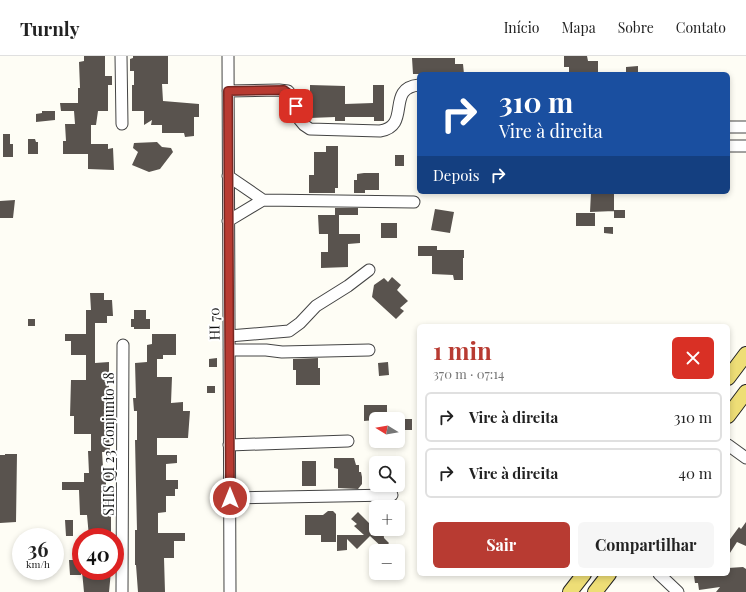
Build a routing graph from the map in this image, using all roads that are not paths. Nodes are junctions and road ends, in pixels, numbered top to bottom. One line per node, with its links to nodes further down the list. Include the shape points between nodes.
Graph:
1 (121, 56): 5 (street)
2 (228, 56): 4 (street, HI 70)
3 (417, 86): 4 (street, via 403,92 395,123 380,131 310,128 299,119 292,96 284,90)
4 (228, 91): 10 (street, HI 70)
5 (122, 124)
6 (730, 127): 7 (street)
7 (746, 127)
8 (730, 146): 9 (street)
9 (746, 146)
10 (228, 176): 11 (street); 13 (street, HI 70)
11 (263, 200): 12 (street); 13 (street)
12 (414, 202)
13 (228, 221): 15 (street, HI 70)
14 (369, 270): 15 (street, via 316,306 300,324 289,331)
15 (229, 336): 17 (street, HI 70)
16 (123, 345): 32 (street, SHIS QI 23 Conjunto 18)
17 (229, 350): 18 (street); 24 (street, HI 70)
18 (368, 350)
19 (746, 354): 20 (main road)
20 (730, 375)
21 (746, 392): 22 (main road)
22 (730, 412)
23 (348, 442): 24 (street)
24 (229, 445): 28 (street, HI 70)
25 (730, 446): 26 (street)
26 (746, 458)
27 (392, 495): 28 (street)
28 (230, 498): 33 (street, HI 70)
29 (582, 576): 34 (main road)
30 (607, 576): 35 (main road)
31 (661, 576): 36 (street)
32 (122, 592)
33 (230, 592)
34 (570, 592)
35 (595, 592)
36 (678, 592)

